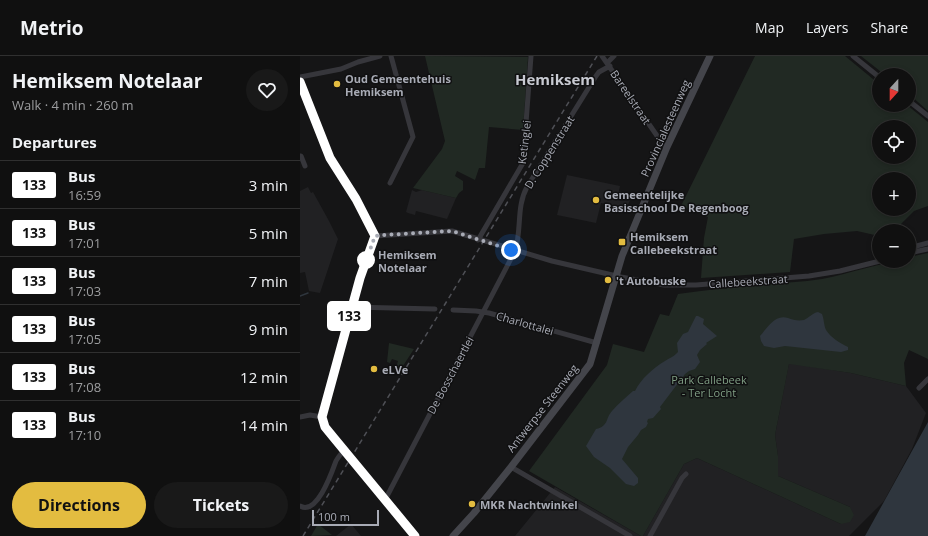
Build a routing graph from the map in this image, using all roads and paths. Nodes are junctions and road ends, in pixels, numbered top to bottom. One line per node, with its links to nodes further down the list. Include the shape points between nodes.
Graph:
1 (380, 56): 10 (street, via 341,69)
2 (391, 56): 17 (street, via 413,137)
3 (531, 56): 19 (street, Ketinglei, via 523,163)
4 (602, 56): 8 (street, Bareelstraat)
5 (614, 56): 8 (street, D. Coppenstraat)
6 (710, 56): 14 (main road, Provincialesteenweg)
7 (853, 56): 9 (street)
8 (609, 64): 14 (street, Bareelstraat); 23 (street, D. Coppenstraat, via 596,76 524,193 520,205)
9 (872, 71)
10 (300, 77)
11 (300, 82): 18 (street, via 330,158 356,199)
12 (916, 107): 13 (street)
13 (928, 116)
14 (667, 147): 26 (main road, Provincialesteenweg)
15 (300, 156): 16 (street)
16 (306, 166)
17 (390, 183)
18 (375, 236): 19 (street, Callebeekstraat, via 452,231); 27 (street)
19 (478, 240): 23 (street, Callebeekstraat)
20 (928, 243): 21 (street)
21 (916, 246)
22 (928, 249): 24 (street)
23 (516, 251): 26 (street, Callebeekstraat); 30 (street, De Bosschaertlei)
24 (916, 252)
25 (872, 263): 26 (street, Callebeekstraat, via 809,276 696,285 664,285)
26 (615, 276): 31 (main road, Antwerpse Steenweg)
27 (352, 307): 28 (street); 35 (street)
28 (435, 309)
29 (453, 310): 30 (street, Charlottalei)
30 (484, 312): 31 (street, Charlottalei); 39 (street, De Bosschaertlei)
31 (597, 343): 37 (main road, Antwerpse Steenweg, via 590,364)
32 (928, 379): 33 (street)
33 (919, 388)
34 (300, 417): 35 (street)
35 (322, 417): 36 (street, via 325,427)
36 (344, 450): 39 (street); 40 (street, via 314,505 309,508)
37 (511, 467): 42 (main road, Antwerpse Steenweg); 43 (street)
38 (686, 474): 44 (street)
39 (385, 500): 41 (street)
40 (300, 506)
41 (415, 536)
42 (453, 536)
43 (630, 536)
44 (650, 536)

